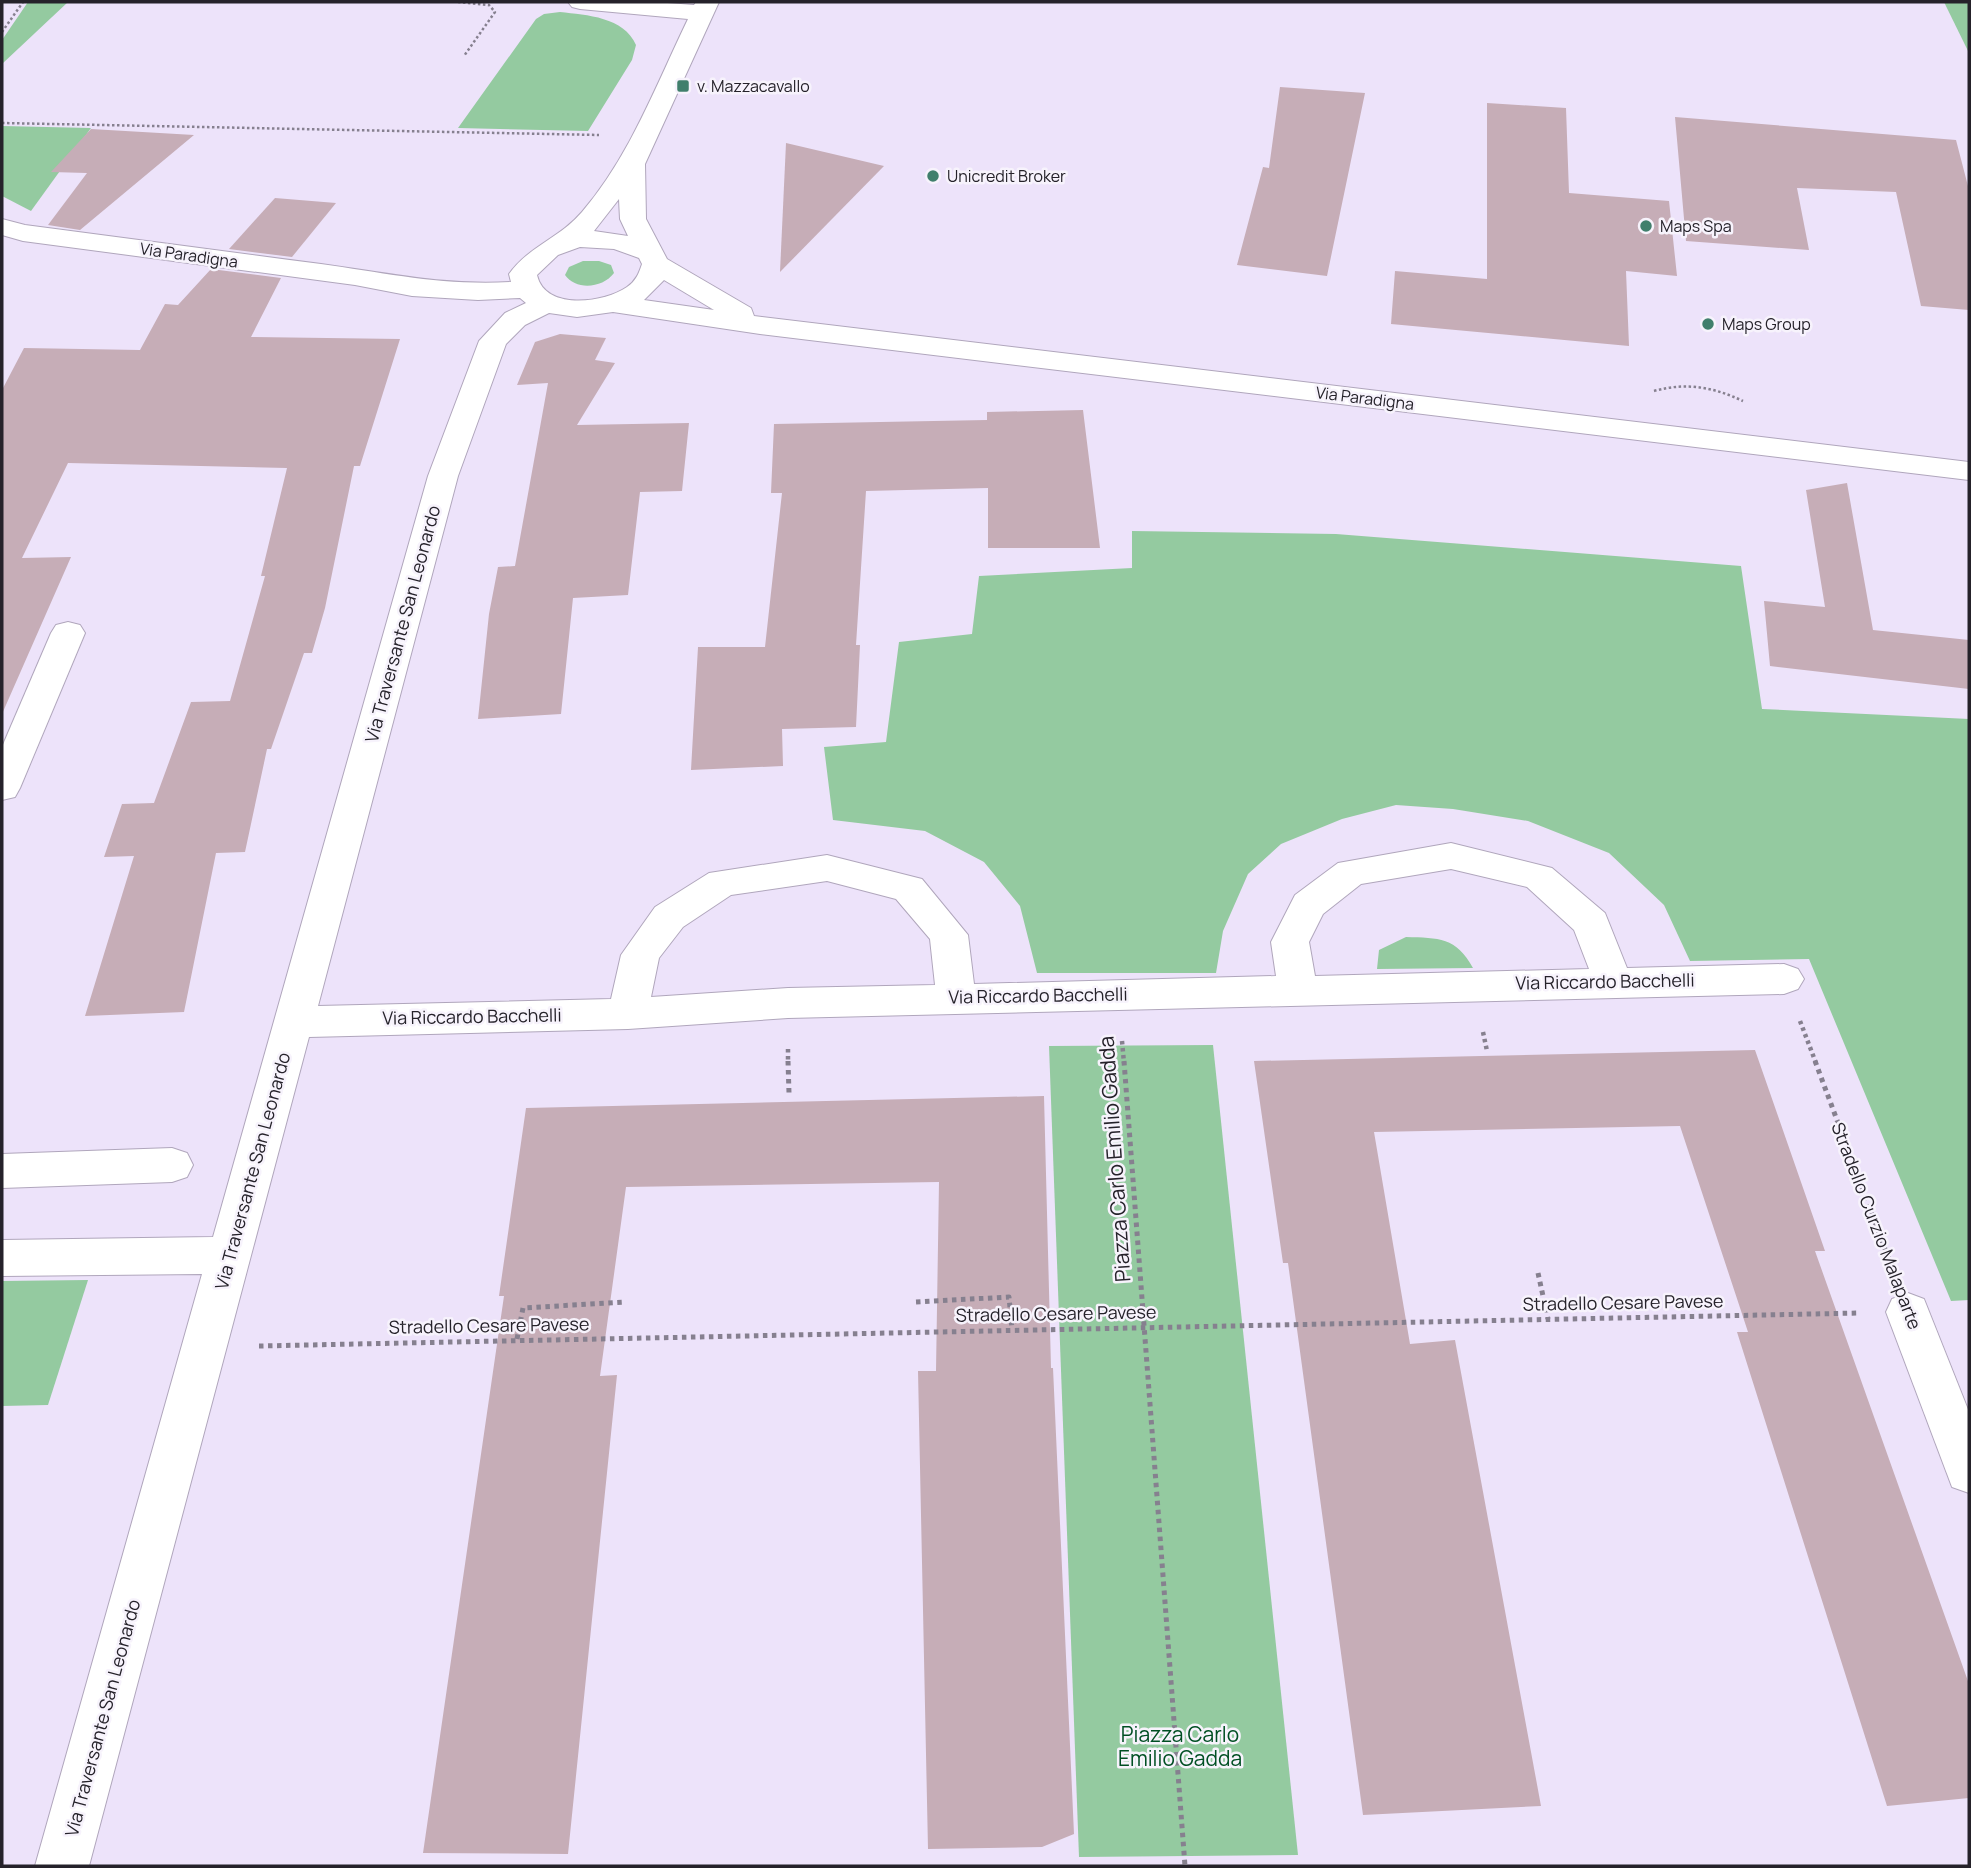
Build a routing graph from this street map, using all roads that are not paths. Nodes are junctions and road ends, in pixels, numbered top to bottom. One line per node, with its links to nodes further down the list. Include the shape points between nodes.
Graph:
1 (580, 2): 2 (street)
2 (704, 8): 3 (street)
3 (632, 164): 5 (street, via 591,219); 7 (street, via 633,219)
4 (9, 230): 8 (street, Via Paradigna)
5 (567, 242): 6 (street, Via Paradigna); 7 (street, Via Paradigna, via 625,241)
6 (534, 257): 8 (street, Via Paradigna, via 452,274); 10 (street, via 523,274)
7 (653, 258): 11 (street, Via Paradigna, via 655,278 640,293); 13 (street, Via Paradigna)
8 (355, 277): 9 (street, Via Paradigna)
9 (411, 288): 10 (street, Via Paradigna); 12 (street, Via Paradigna, via 450,299)
10 (537, 296): 11 (street, Via Paradigna, via 572,308); 22 (street, Via Traversante San Leonardo, via 493,341 443,475)
11 (616, 303): 13 (street, Via Paradigna)
12 (469, 318)
13 (760, 325): 14 (street, Via Paradigna)
14 (1969, 471)
15 (68, 633): 16 (street)
16 (2, 788)
17 (1784, 979): 18 (street, Via Riccardo Bacchelli)
18 (1613, 982): 19 (street, Via Riccardo Bacchelli); 19 (street, via 1591,923 1539,877 1451,856 1351,872 1308,905 1290,942)
19 (1298, 990): 20 (street, Via Riccardo Bacchelli)
20 (956, 998): 21 (street, Via Riccardo Bacchelli); 21 (street, via 949,935 909,889 827,868 722,883 669,917 640,955)
21 (628, 1013): 22 (street, Via Riccardo Bacchelli)
22 (293, 1022): 25 (street, Via Traversante San Leonardo)
23 (172, 1165): 24 (street)
24 (2, 1171)
25 (229, 1255): 26 (street); 29 (street, Via Traversante San Leonardo)
26 (2, 1258)
27 (1908, 1312): 28 (street, Stradello Curzio Malaparte)
28 (1969, 1472)
29 (62, 1866)

